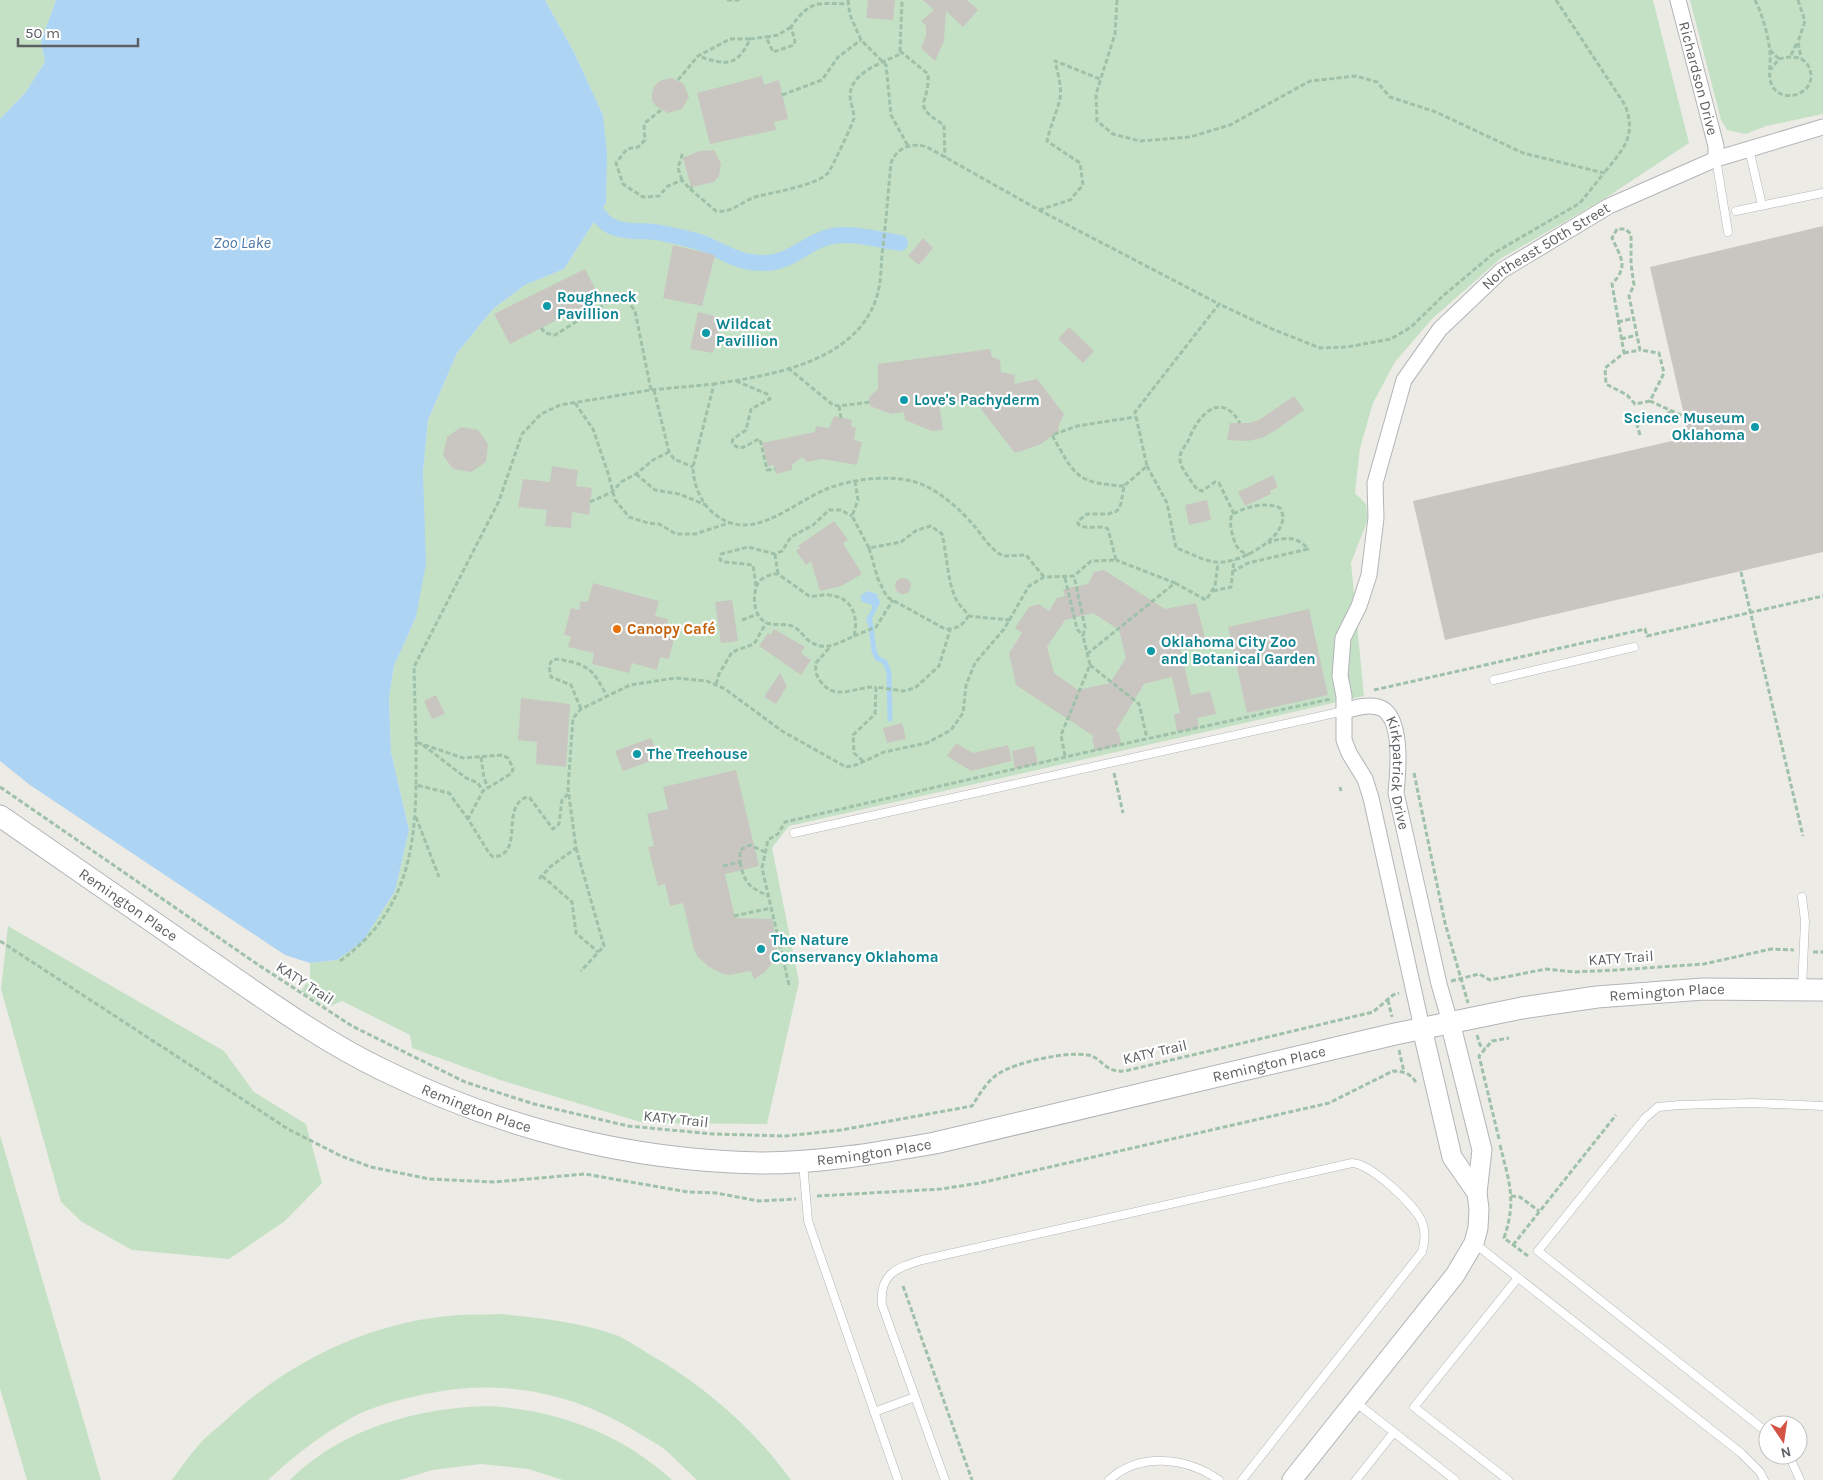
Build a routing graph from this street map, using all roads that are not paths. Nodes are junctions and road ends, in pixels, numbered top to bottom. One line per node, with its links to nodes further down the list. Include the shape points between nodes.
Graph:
1 (1678, 0): 4 (street, Richardson Drive, via 1716,146)
2 (1823, 128): 3 (street, Northeast 50th Street)
3 (1749, 149): 4 (street, Northeast 50th Street); 6 (lane)
4 (1716, 158): 8 (lane); 11 (street, Northeast 50th Street, via 1609,206 1500,271 1440,329 1404,380 1375,483 1376,518 1369,575 1359,606 1343,638 1340,676)
5 (1820, 193): 6 (lane)
6 (1762, 205): 7 (lane)
7 (1736, 212)
8 (1728, 232)
9 (1634, 647): 10 (lane)
10 (1494, 680)
11 (1344, 704): 13 (lane, via 1112,763); 16 (street, Kirkpatrick Drive, via 1380,708 1390,716 1396,734 1399,761 1396,793); 17 (street, Kirkpatrick Drive, via 1344,740 1365,779 1371,798)
12 (0, 816): 19 (main road, Remington Place, via 307,1027 418,1086 488,1115 600,1146 717,1161)
13 (794, 833)
14 (1802, 897): 15 (lane)
15 (1813, 990): 16 (main road, Remington Place, via 1703,989 1597,997)
16 (1450, 1022): 17 (main road, Remington Place); 20 (street, via 1482,1150)
17 (1422, 1028): 19 (main road, Remington Place, via 936,1143); 20 (street, via 1452,1157)
18 (1823, 1106): 26 (lane, via 1720,1104 1658,1107 1645,1118 1538,1251)
19 (803, 1161): 25 (lane, via 808,1221)
20 (1477, 1193): 21 (street, via 1480,1209)
21 (1474, 1243): 22 (lane); 24 (street, via 1455,1275)
22 (1517, 1279): 37 (lane, via 1414,1406); 38 (lane, via 1741,1453)
23 (915, 1397): 25 (lane); 30 (lane); 33 (lane, via 882,1305 882,1289 896,1269 922,1260 1222,1191 1352,1163 1361,1164 1374,1172 1418,1214 1425,1238 1422,1252)
24 (1354, 1401): 27 (lane); 34 (street)
25 (874, 1412): 29 (lane)
26 (1758, 1425)
27 (1394, 1432): 35 (lane); 36 (lane)
28 (1793, 1465): 39 (lane)
29 (898, 1480)
30 (945, 1480)
31 (1109, 1480): 32 (lane, via 1127,1467 1159,1461 1190,1465)
32 (1218, 1480)
33 (1242, 1480)
34 (1292, 1480)
35 (1356, 1480)
36 (1455, 1480)
37 (1508, 1480)
38 (1764, 1480)
39 (1800, 1480)

